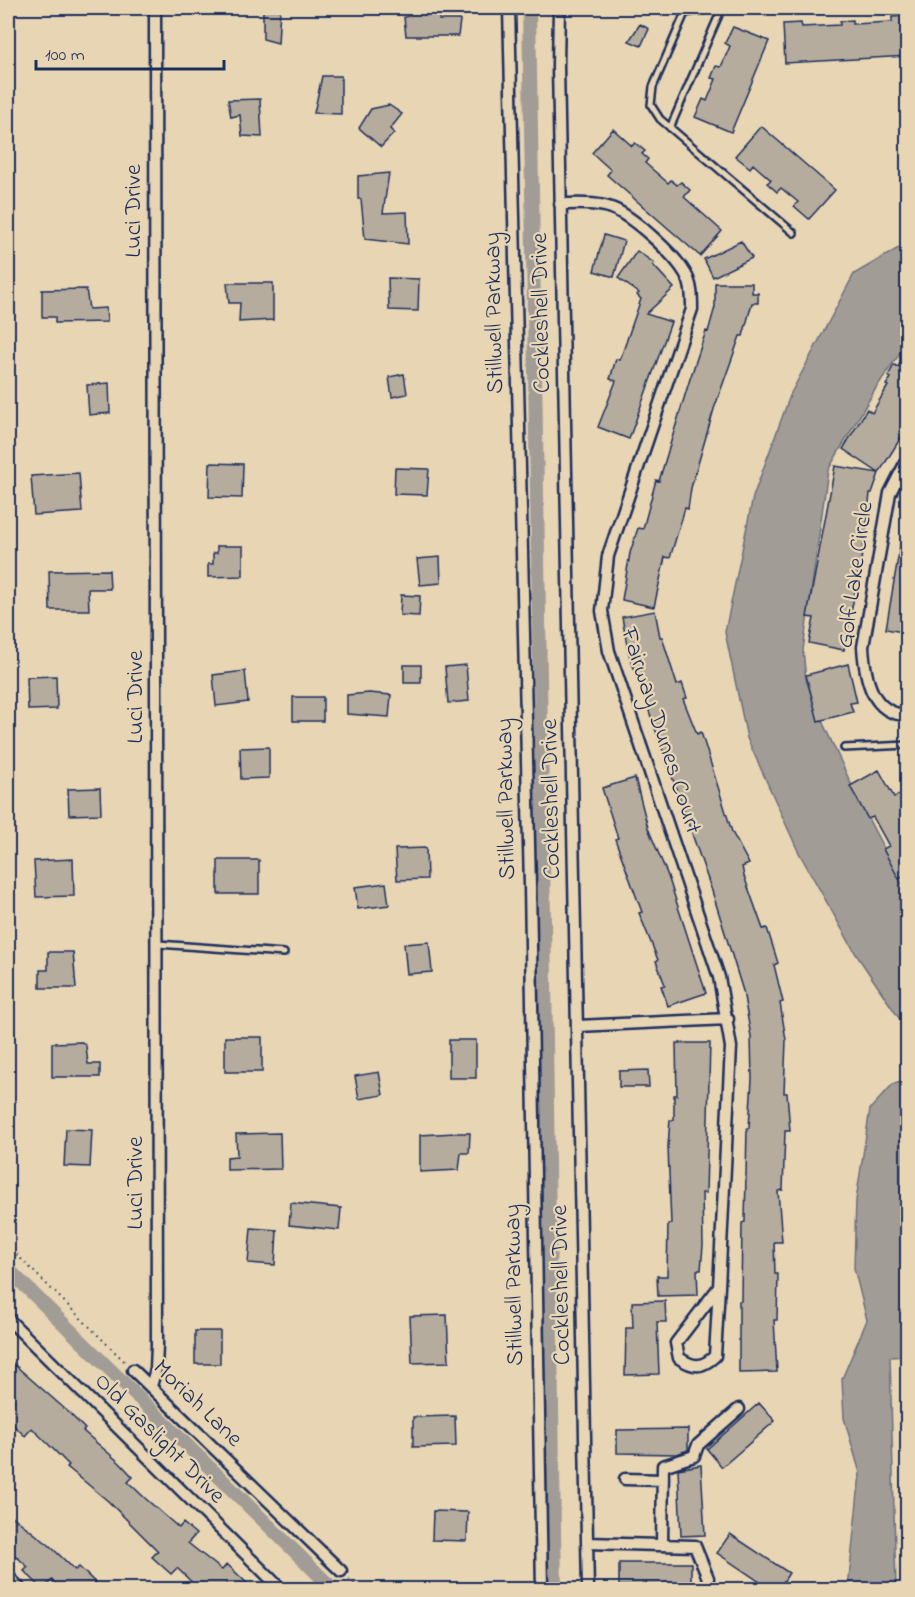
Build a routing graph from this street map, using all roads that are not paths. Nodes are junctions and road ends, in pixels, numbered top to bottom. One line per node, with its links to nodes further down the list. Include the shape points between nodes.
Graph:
1 (155, 8): 13 (street, Luci Drive)
2 (509, 8): 31 (street, Stillwell Parkway)
3 (559, 8): 7 (street, Cockleshell Drive)
4 (717, 8): 6 (lane, via 685,13 653,87 651,105)
5 (722, 8): 6 (lane)
6 (670, 128): 8 (lane)
7 (560, 204): 15 (street, Fairway Dunes Court, via 616,210 676,260 687,274 692,291 692,309 608,556 602,611 609,651 719,977); 16 (street, Cockleshell Drive)
8 (794, 233)
9 (908, 458): 10 (street, Golf Lake Circle, via 890,493 863,647 877,703 887,712)
10 (908, 715)
11 (908, 745): 12 (lane)
12 (844, 748)
13 (158, 944): 14 (lane); 20 (street, Luci Drive, via 157,1345)
14 (284, 953)
15 (728, 1019): 16 (street); 17 (street, Fairway Dunes Court, via 730,1070)
16 (578, 1026): 24 (street, Cockleshell Drive)
17 (719, 1287): 17 (street, Fairway Dunes Court, via 715,1356 705,1365 691,1367 679,1358 676,1343)
18 (8, 1319): 30 (street, Old Gaslight Drive)
19 (133, 1370): 20 (street, Moriah Lane)
20 (151, 1386): 26 (street, Moriah Lane)
21 (739, 1409): 23 (street, via 698,1445 694,1456 663,1466)
22 (625, 1479): 23 (street)
23 (663, 1480): 25 (street)
24 (587, 1543): 25 (street); 32 (street, Cockleshell Drive)
25 (662, 1545): 28 (street, via 695,1546)
26 (341, 1571)
27 (8, 1576): 29 (street)
28 (708, 1578)
29 (21, 1590)
30 (282, 1590)
31 (542, 1590)
32 (588, 1590)

